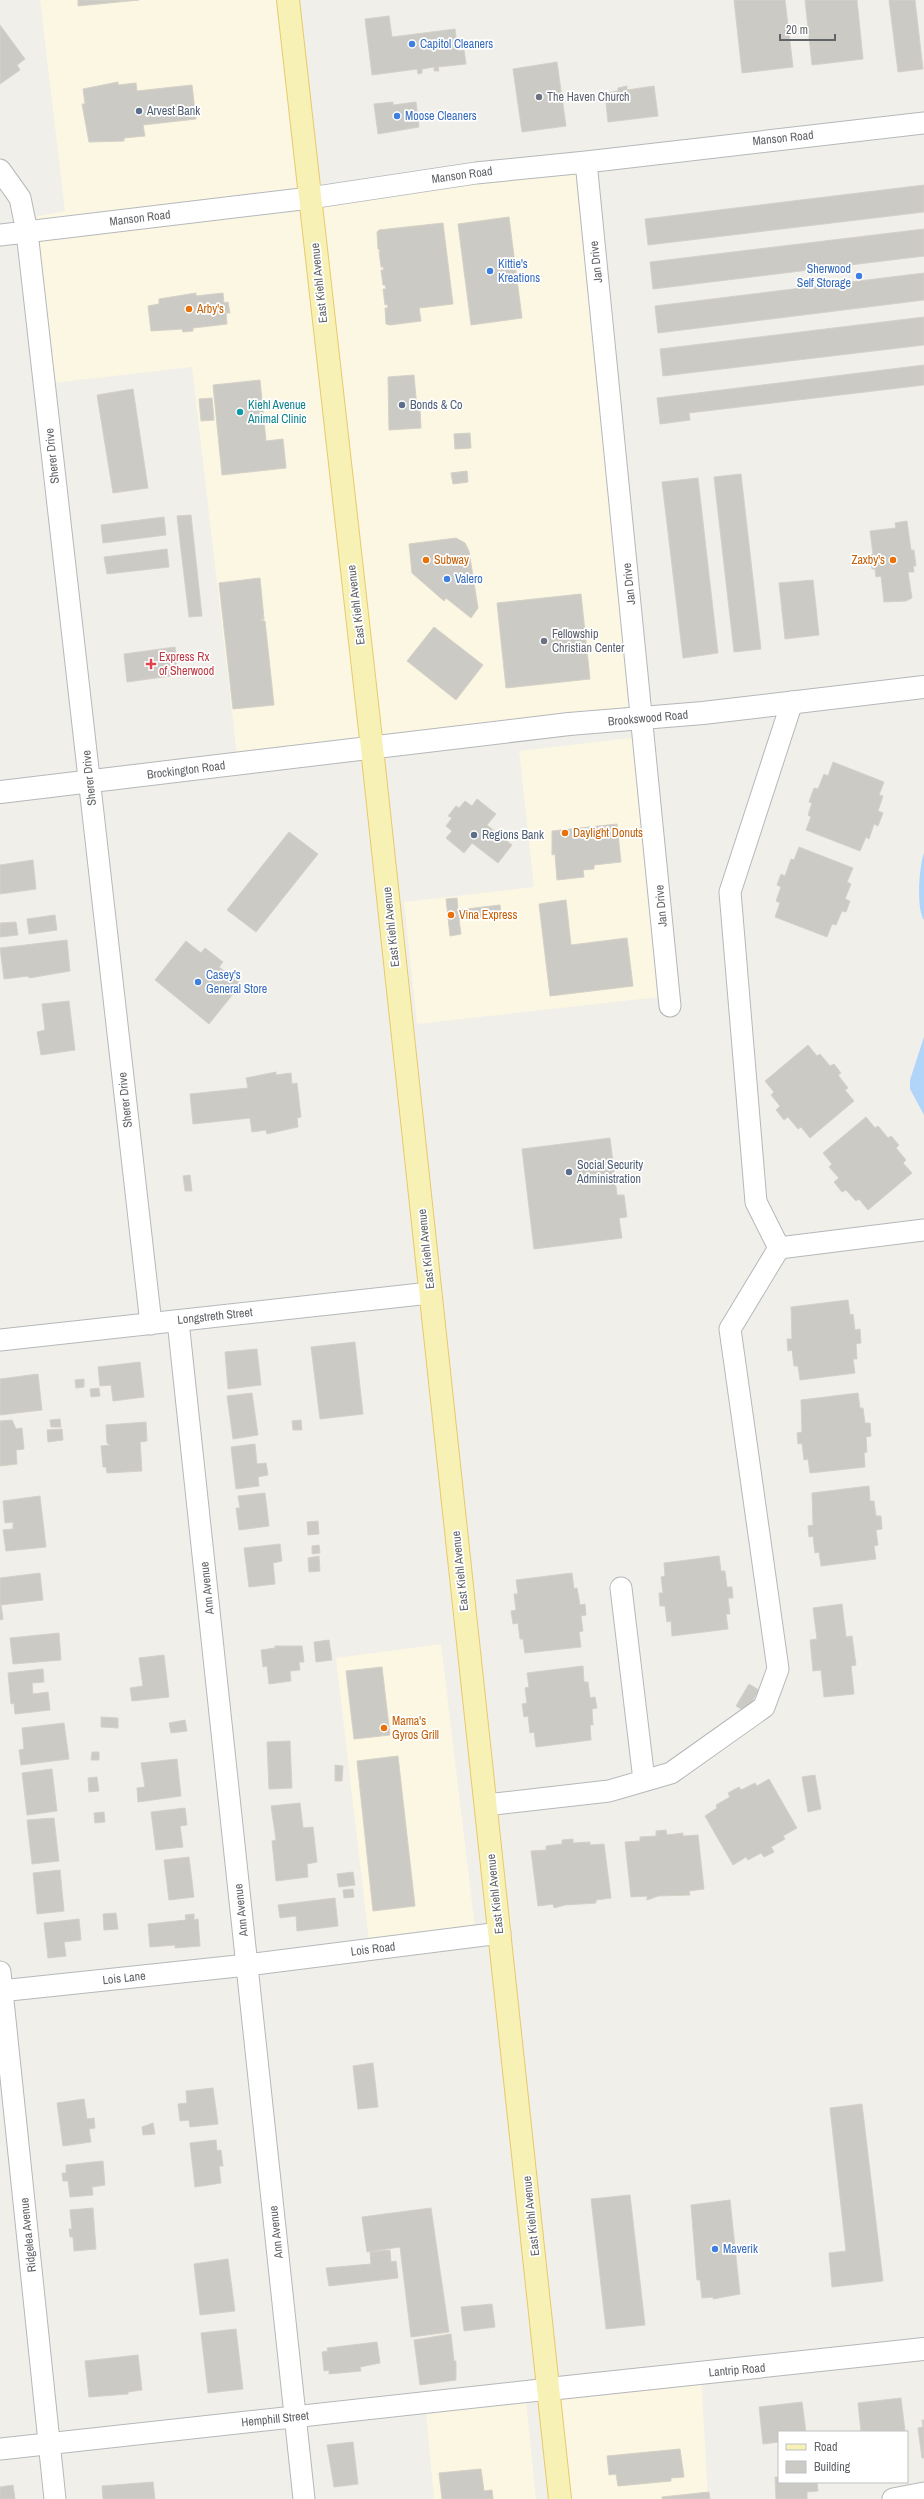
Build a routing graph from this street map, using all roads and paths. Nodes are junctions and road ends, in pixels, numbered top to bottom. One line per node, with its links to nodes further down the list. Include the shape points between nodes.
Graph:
1 (288, 0): 5 (main road, East Kiehl Avenue)
2 (924, 123): 3 (street, Manson Road)
3 (586, 162): 5 (street, Manson Road, via 476,173); 10 (street, Jan Drive)
4 (0, 170): 6 (street, Sherer Drive, via 20,198)
5 (310, 198): 6 (street, Manson Road); 11 (main road, East Kiehl Avenue)
6 (27, 232): 7 (street, Manson Road); 12 (street, Sherer Drive)
7 (0, 235)
8 (924, 687): 9 (main road, Brookswood Road)
9 (792, 702): 10 (main road, Brookswood Road); 16 (street, via 730,892 756,1202)
10 (642, 718): 11 (main road, Brookswood Road, via 569,724); 14 (street, Jan Drive)
11 (372, 748): 12 (main road, Brockington Road); 17 (main road, East Kiehl Avenue)
12 (89, 781): 13 (main road, Brockington Road); 19 (street, Sherer Drive)
13 (0, 792)
14 (670, 1006)
15 (924, 1230): 16 (street)
16 (779, 1248): 22 (street, via 730,1329 778,1669 764,1708 671,1773)
17 (430, 1292): 18 (street, Longstreth Street); 23 (main road, East Kiehl Avenue)
18 (178, 1320): 19 (street, Longstreth Street); 25 (street, Ann Avenue)
19 (151, 1324): 20 (street, Longstreth Street)
20 (0, 1340)
21 (621, 1588): 22 (street)
22 (644, 1780): 23 (street, via 609,1791)
23 (486, 1804): 24 (main road, East Kiehl Avenue)
24 (500, 1933): 25 (street, Lois Road); 28 (main road, East Kiehl Avenue)
25 (247, 1965): 26 (street, Lois Lane); 29 (street, Ann Avenue)
26 (1, 1985): 30 (street, Ridgelea Avenue)
27 (924, 2349): 28 (main road, Lantrip Road)
28 (549, 2389): 29 (street, Hemphill Street); 35 (main road, East Kiehl Avenue)
29 (295, 2417): 30 (street, Hemphill Street); 34 (street, Ann Avenue)
30 (49, 2443): 31 (street, Hemphill Street); 33 (street, Ridgelea Avenue)
31 (0, 2449)
32 (924, 2493): 36 (street)
33 (55, 2499)
34 (304, 2499)
35 (560, 2499)
36 (893, 2499)

